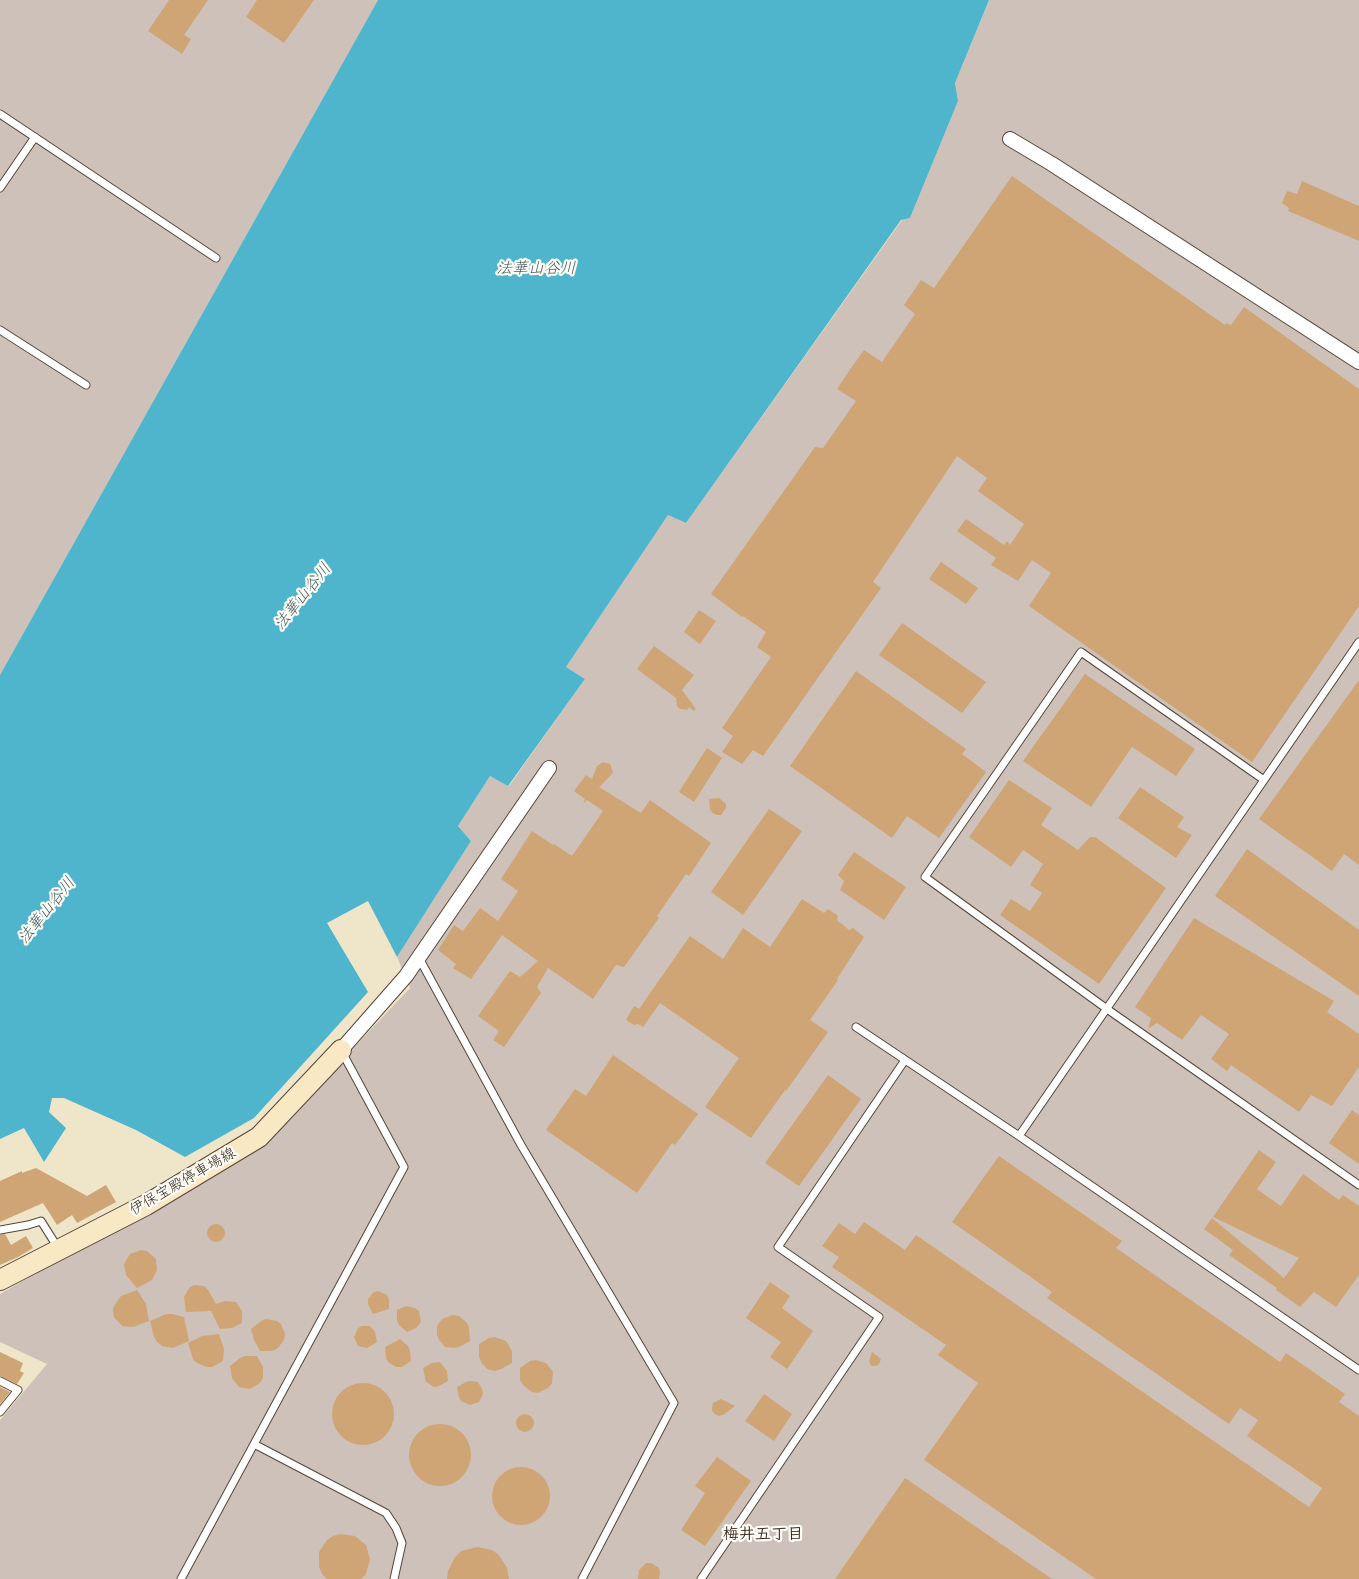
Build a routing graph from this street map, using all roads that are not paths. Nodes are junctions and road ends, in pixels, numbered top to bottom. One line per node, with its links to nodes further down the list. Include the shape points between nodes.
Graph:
1 (0, 114): 2 (lane)
2 (35, 137): 4 (lane); 5 (lane)
3 (1010, 139): 7 (street)
4 (0, 188)
5 (216, 258)
6 (0, 330): 8 (lane)
7 (1359, 362)
8 (86, 385)
9 (1359, 642): 11 (lane)
10 (549, 768): 12 (street)
11 (1264, 780): 13 (lane); 13 (lane, via 1081,652 925,878)
12 (418, 957): 15 (street, via 406,976); 28 (lane, via 521,1145 674,1403)
13 (1106, 1009): 17 (lane); 18 (lane)
14 (856, 1027): 16 (lane)
15 (341, 1050): 20 (main road, 伊保宝殿停車場線, via 260,1138); 25 (lane, via 404,1167)
16 (905, 1060): 17 (lane); 29 (lane, via 778,1247 879,1317)
17 (1019, 1136): 22 (lane)
18 (1359, 1185)
19 (0, 1230): 20 (lane, via 41,1221)
20 (59, 1250): 21 (main road, 伊保宝殿停車場線)
21 (0, 1280)
22 (1359, 1370)
23 (0, 1381): 24 (lane, via 18,1390)
24 (0, 1412)
25 (254, 1444): 26 (lane); 27 (lane, via 386,1513 402,1543)
26 (180, 1579)
27 (394, 1579)
28 (582, 1579)
29 (702, 1579)

